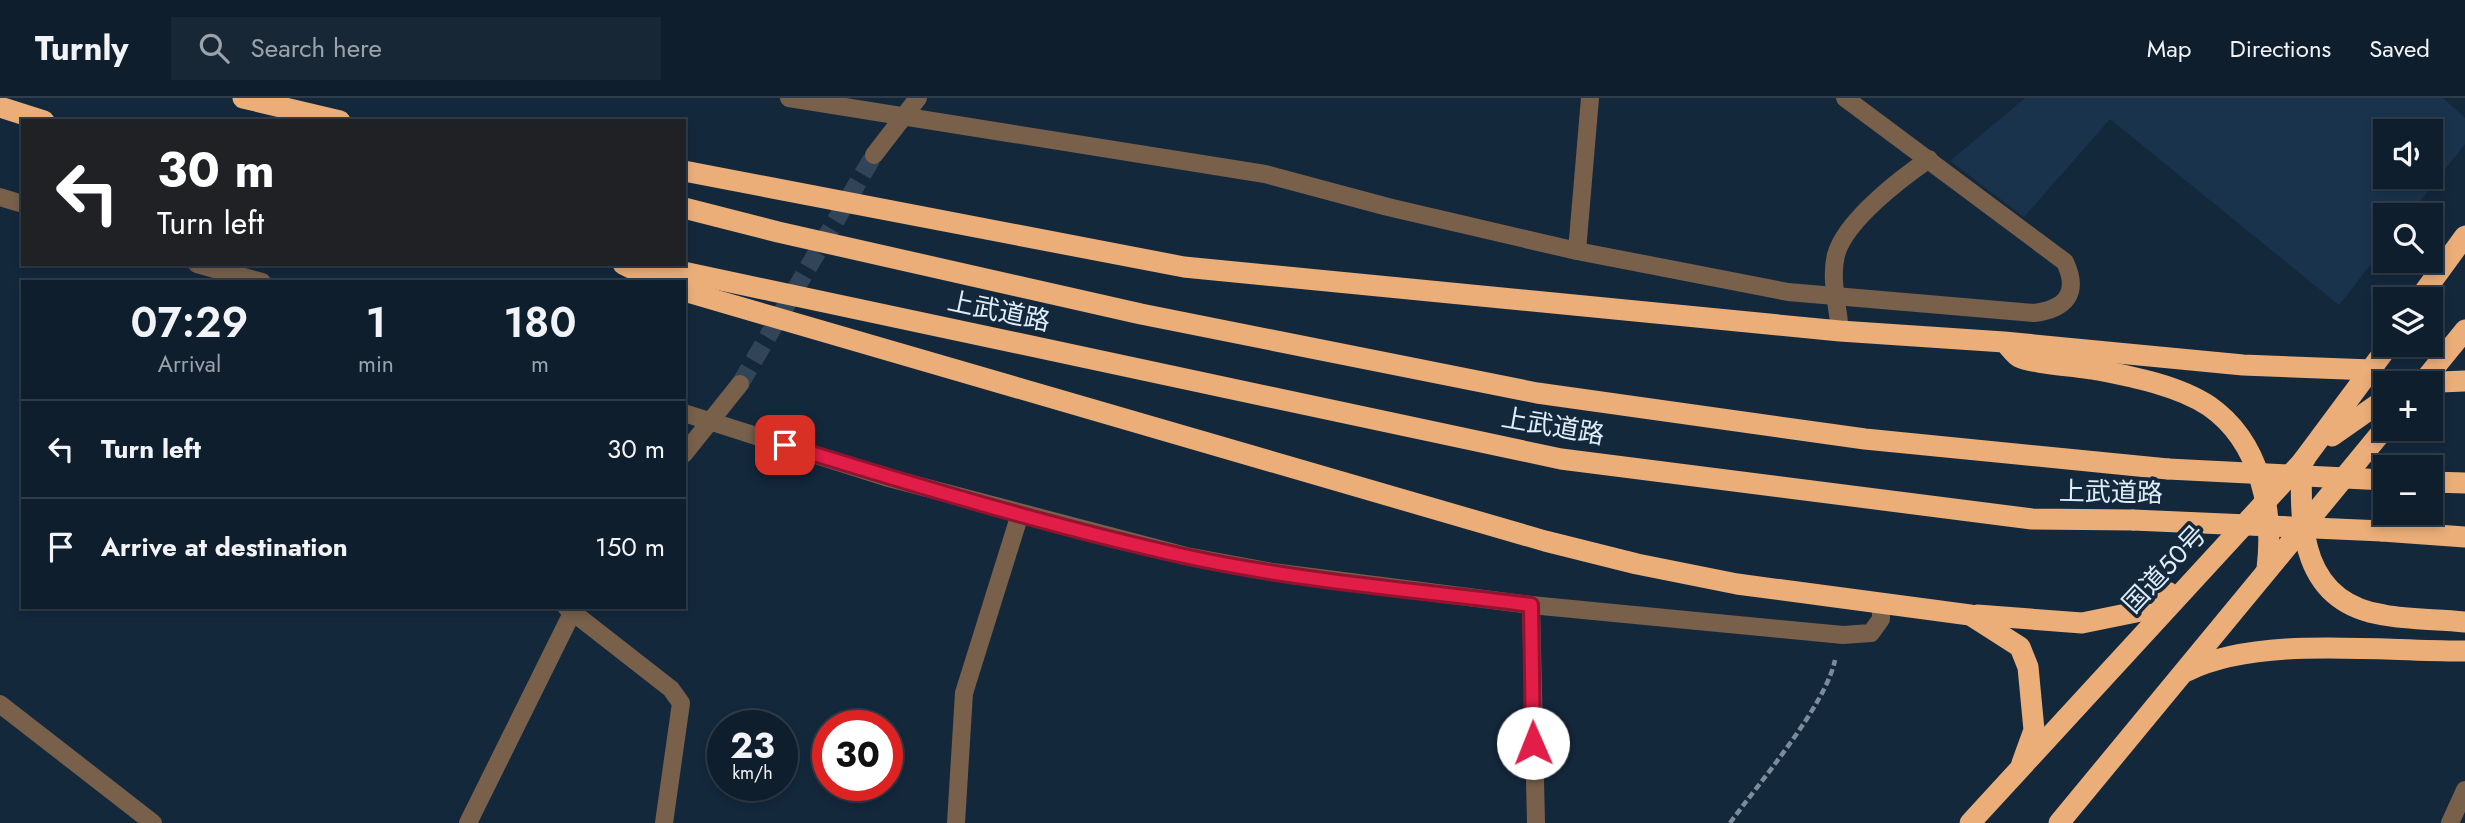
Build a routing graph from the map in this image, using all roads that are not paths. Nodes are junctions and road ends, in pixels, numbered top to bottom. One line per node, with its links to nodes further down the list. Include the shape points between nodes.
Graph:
1 (243, 98): 9 (highway)
2 (789, 98): 7 (street)
3 (918, 98): 7 (street)
4 (1590, 98): 17 (street)
5 (1845, 98): 11 (street)
6 (0, 107): 8 (highway)
7 (903, 116): 10 (street); 17 (street, via 1265,174)
8 (38, 119)
9 (332, 119)
10 (874, 155)
11 (1929, 159): 25 (street, via 1907,174 1842,241 1835,265); 25 (street, via 2065,262 2072,277 2067,299 2052,311 2034,313)
12 (686, 171): 27 (highway, via 1184,267)
13 (0, 197): 14 (street)
14 (21, 204)
15 (686, 209): 41 (highway, 上武道路, bridge, via 1141,314 1537,393 1865,439 2168,469)
16 (2465, 236): 23 (highway)
17 (1577, 251): 25 (street, via 1788,292)
18 (628, 266): 22 (highway)
19 (655, 266): 47 (highway, 上武道路, bridge, via 1562,459 2032,519)
20 (198, 271): 21 (street)
21 (250, 280)
22 (655, 280)
23 (2428, 287)
24 (686, 292): 50 (highway, via 1545,541 1737,584)
25 (1837, 295): 27 (street)
26 (2465, 330): 31 (highway)
27 (1840, 331): 28 (highway)
28 (2004, 342): 30 (highway, via 2243,365); 44 (highway, via 2020,358 2130,378 2209,406 2248,452)
29 (2381, 357): 30 (highway, 国道50号)
30 (2372, 370): 40 (highway, 国道50号)
31 (2430, 371)
32 (2465, 381): 33 (highway)
33 (2443, 382)
34 (740, 384): 37 (street)
35 (2373, 407): 40 (highway)
36 (686, 414): 37 (street)
37 (710, 421): 39 (street); 45 (street)
38 (2374, 441): 46 (highway)
39 (686, 451)
40 (2302, 462): 44 (highway, 国道50号); 46 (highway)
41 (2373, 479)
42 (2443, 482): 43 (highway)
43 (2465, 482)
44 (2267, 498): 48 (highway, 国道50号); 49 (highway, via 2271,538)
45 (1020, 514): 51 (street, via 1198,559); 63 (street, via 964,694)
46 (2303, 528): 49 (highway); 54 (highway, via 2323,585 2342,600 2382,615)
47 (2465, 537)
48 (2206, 564): 53 (highway, via 2141,611 2082,623); 58 (highway, 国道50号)
49 (2267, 569): 56 (highway)
50 (1881, 604): 51 (street, via 1881,619 1871,633 1843,635); 53 (highway)
51 (1531, 605): 64 (street)
52 (571, 609): 61 (street); 62 (street, via 671,689 681,703)
53 (1970, 615): 58 (highway, via 2020,646 2028,667 2034,730)
54 (2465, 622)
55 (2465, 651): 56 (highway, via 2269,651 2209,661)
56 (2182, 674): 66 (highway)
57 (0, 704): 60 (street)
58 (2022, 763): 65 (highway, 国道50号)
59 (2465, 790): 67 (street)
60 (153, 823)
61 (468, 823)
62 (664, 823)
63 (956, 823)
64 (1536, 823)
65 (1970, 823)
66 (2059, 823)
67 (2450, 823)

